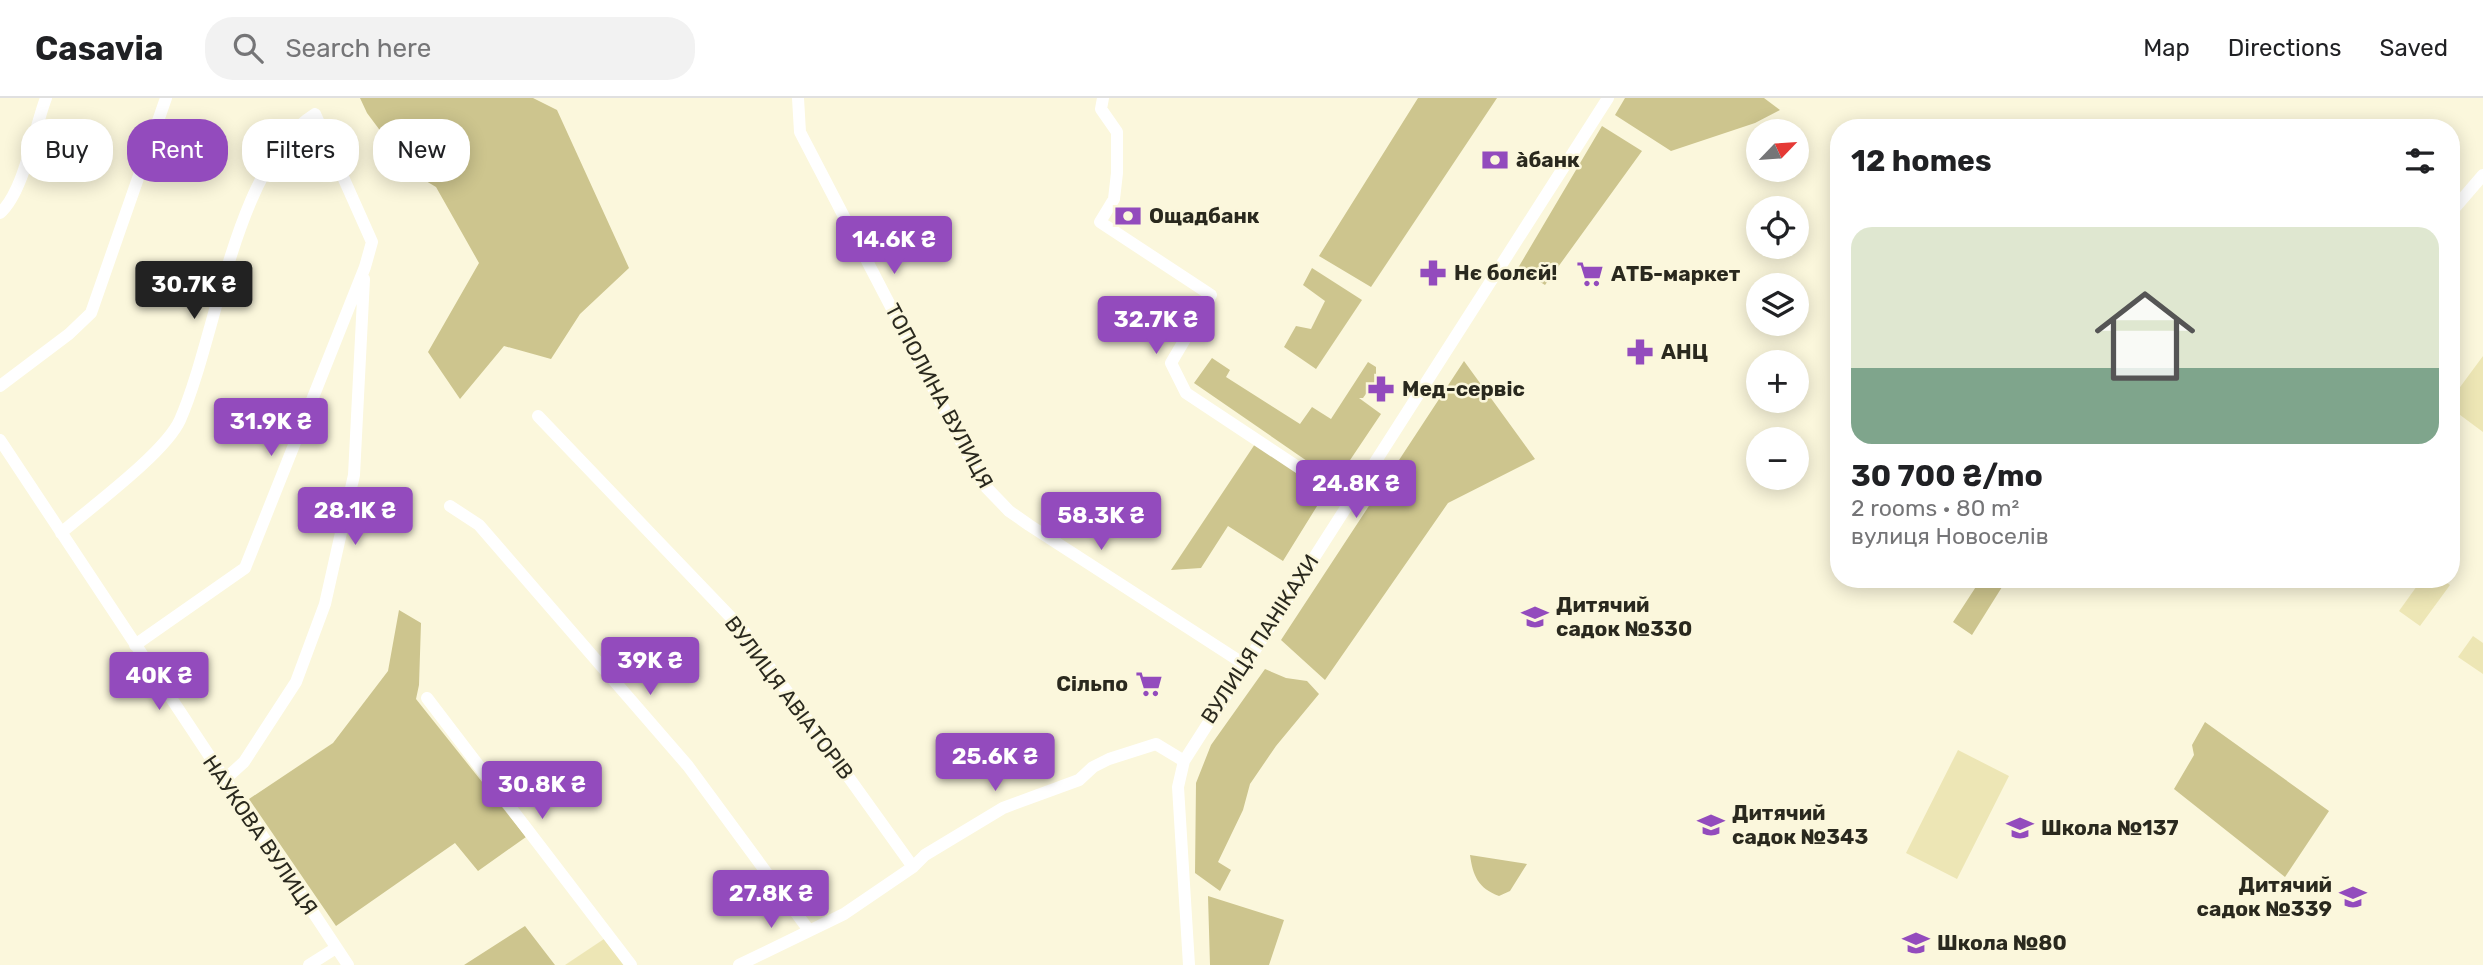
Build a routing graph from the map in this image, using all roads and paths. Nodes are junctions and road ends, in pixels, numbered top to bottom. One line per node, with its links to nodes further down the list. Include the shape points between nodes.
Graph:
1 (46, 98): 8 (street, via 16,190)
2 (166, 98): 10 (street, via 90,313)
3 (798, 98): 17 (street, ТОПОЛИНА ВУЛИЦЯ, via 800,132 983,484 1029,525)
4 (1103, 98): 13 (street, via 1101,109 1117,132 1117,173 1114,199 1100,222 1211,295 1171,363 1186,393)
5 (1608, 98): 13 (street, ВУЛИЦЯ ПАНІКАХИ)
6 (2483, 175): 7 (street)
7 (2460, 202)
8 (0, 213)
9 (365, 267): 15 (street, via 372,242 315,114 287,139 251,201 179,421 151,457); 16 (street, via 245,568); 20 (street, via 354,475 325,604 296,682 244,762)
10 (0, 386)
11 (538, 416): 21 (street, ВУЛИЦЯ АВІАТОРІВ, via 743,631)
12 (0, 440): 15 (street, НАУКОВА ВУЛИЦЯ)
13 (1349, 500): 17 (street, ВУЛИЦЯ ПАНІКАХИ)
14 (450, 506): 22 (street, via 479,525 688,766)
15 (61, 533): 16 (street, НАУКОВА ВУЛИЦЯ)
16 (135, 645): 20 (street, НАУКОВА ВУЛИЦЯ)
17 (1244, 664): 19 (street, ВУЛИЦЯ ПАНІКАХИ)
18 (427, 698): 26 (street)
19 (1184, 761): 21 (street, via 1156,744 1109,759 1079,780 1003,807); 28 (street, ВУЛИЦЯ ПАНІКАХИ, via 1178,788)
20 (223, 781): 23 (street, НАУКОВА ВУЛИЦЯ)
21 (913, 867): 22 (street, via 844,914)
22 (808, 929): 27 (street)
23 (336, 948): 24 (street); 25 (street, НАУКОВА ВУЛИЦЯ)
24 (309, 965)
25 (348, 965)
26 (631, 965)
27 (739, 965)
28 (1189, 965)

